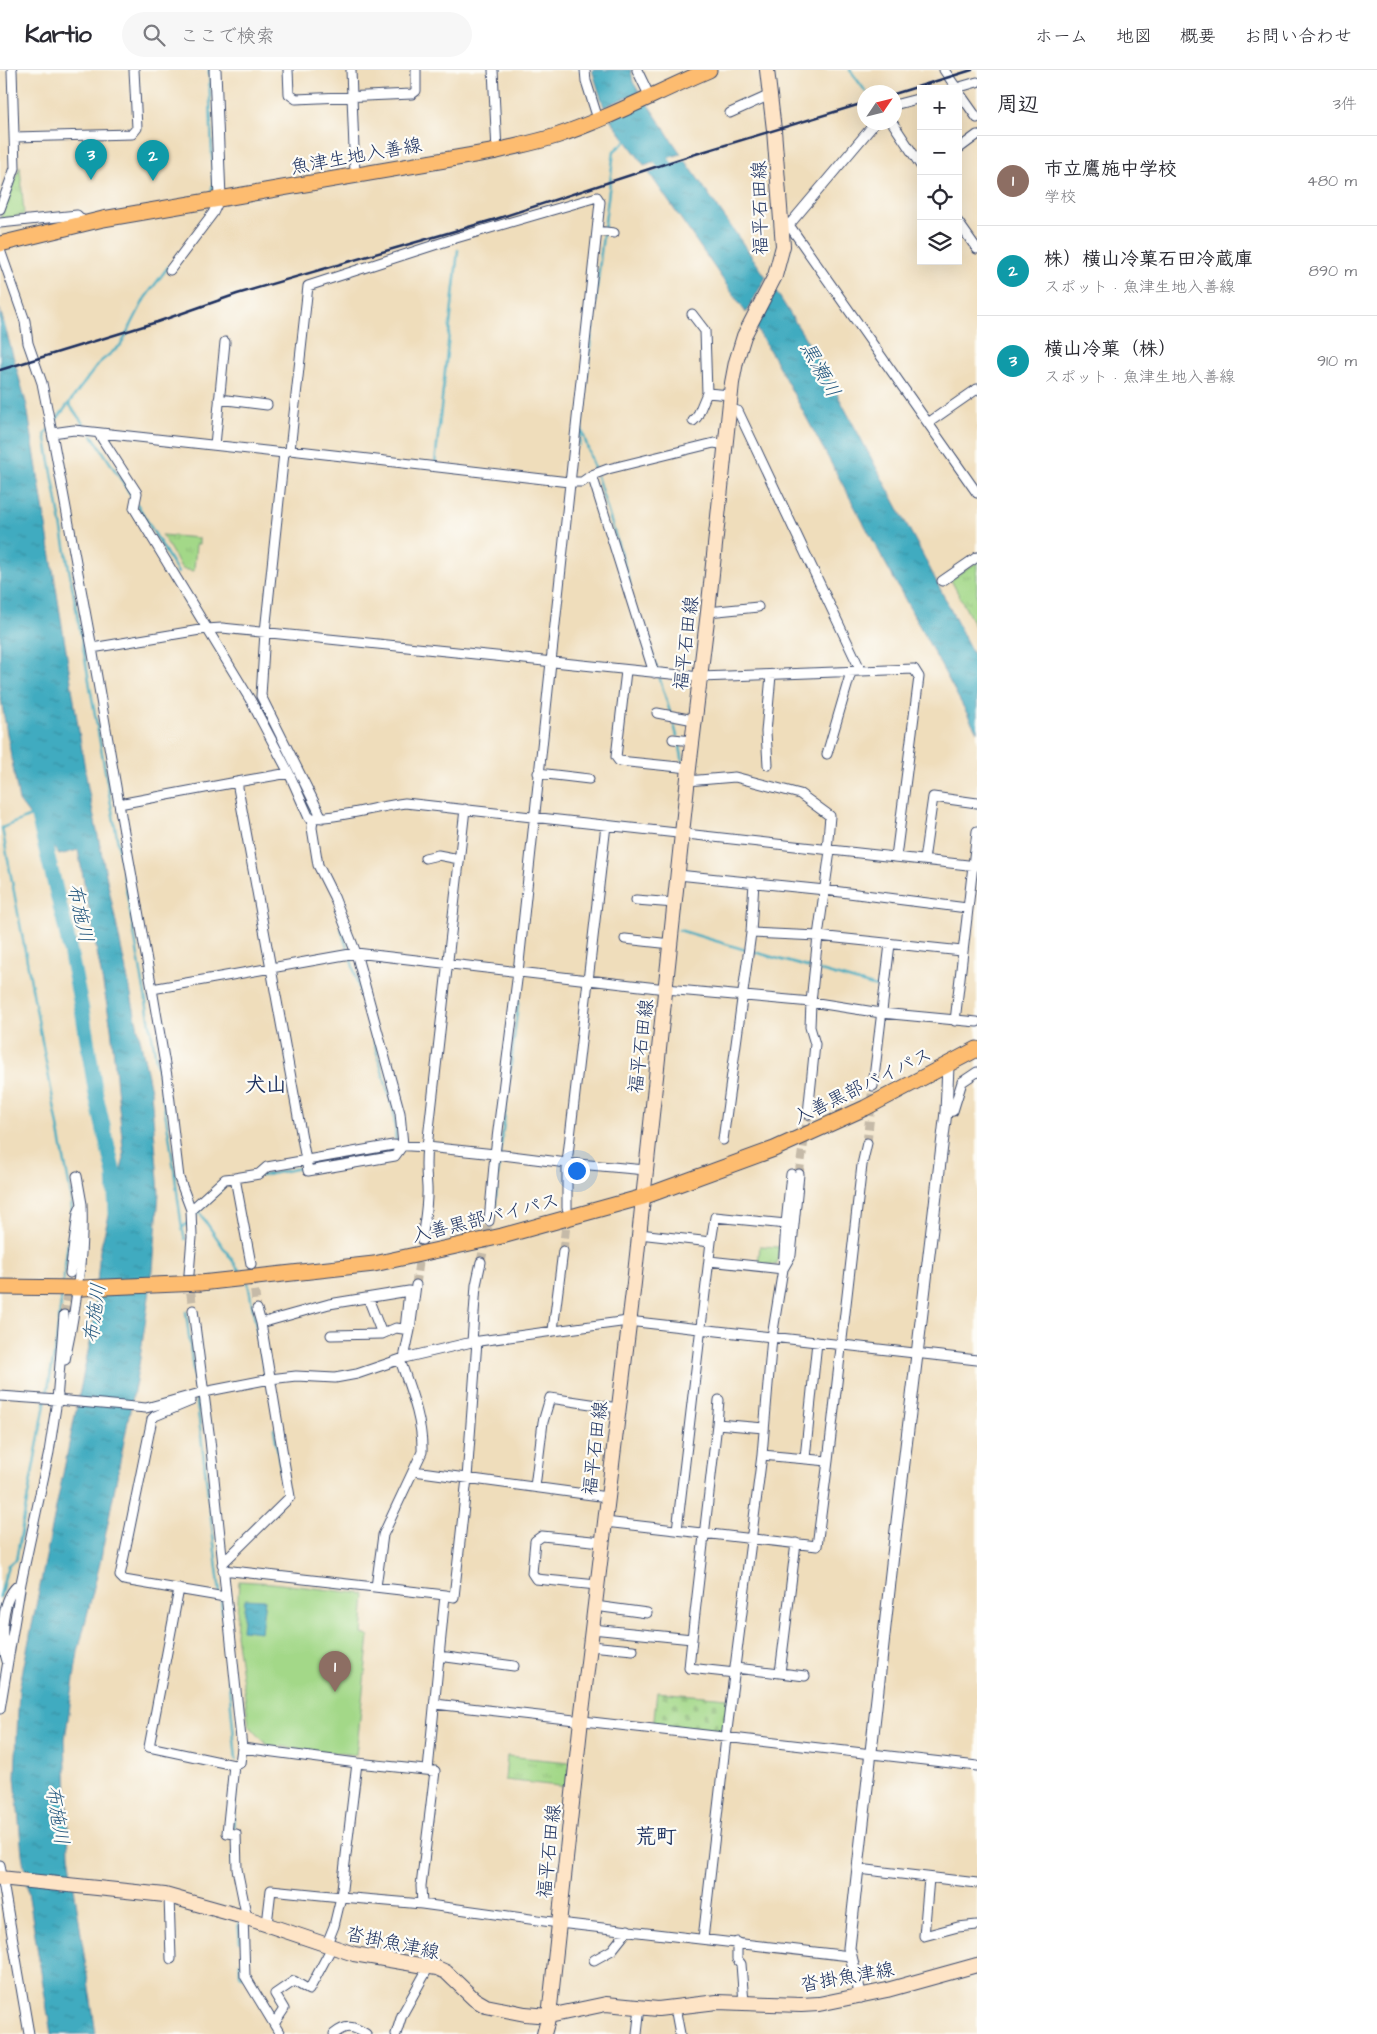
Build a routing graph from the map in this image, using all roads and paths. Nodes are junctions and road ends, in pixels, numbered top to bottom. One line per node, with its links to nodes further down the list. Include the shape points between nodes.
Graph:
1 (12, 70): 28 (street)
2 (134, 70): 28 (street, via 137,128 132,134)
3 (215, 70): 33 (street)
4 (288, 70): 18 (street, via 289,94 296,100)
5 (351, 70): 18 (street)
6 (416, 70): 18 (street, via 416,91 412,94)
7 (493, 70): 30 (street)
8 (585, 70): 23 (street, via 586,81)
9 (637, 70): 16 (street)
10 (709, 70): 16 (main road, 魚津生地入善線)
11 (767, 70): 17 (main road, 福平石田線)
12 (944, 70): 14 (street)
13 (977, 82): 15 (street)
14 (953, 85)
15 (962, 87)
16 (648, 96): 23 (main road, 魚津生地入善線)
17 (770, 96): 22 (street); 37 (main road, 福平石田線)
18 (352, 97): 32 (street)
19 (962, 97): 24 (street)
20 (917, 99): 21 (street)
21 (902, 103)
22 (730, 113)
23 (602, 117): 30 (main road, 魚津生地入善線, via 558,135)
24 (977, 118)
25 (869, 130): 37 (street)
26 (897, 130): 31 (street)
27 (977, 135): 29 (street)
28 (14, 137): 34 (street, via 16,168)
29 (962, 146)
30 (497, 151): 32 (main road, 魚津生地入善線)
31 (917, 160)
32 (355, 175): 33 (main road, 魚津生地入善線)
33 (220, 198): 36 (main road, 魚津生地入善線); 43 (street, via 213,213)
34 (0, 209)
35 (0, 223): 36 (street, via 77,215)
36 (85, 223): 41 (main road, 魚津生地入善線)
37 (785, 226): 49 (main road, 福平石田線, via 775,276 744,336); 52 (street)
38 (962, 228): 42 (street)
39 (596, 231): 40 (street); 57 (street, via 600,202 597,197 308,286); 59 (street)
40 (614, 233)
41 (1, 246): 53 (street, via 25,321)
42 (977, 249)
43 (170, 270)
44 (692, 314): 47 (street, via 705,331)
45 (225, 342): 48 (street)
46 (977, 388): 52 (street)
47 (707, 394): 49 (street); 51 (street)
48 (219, 399): 50 (street); 55 (street)
49 (730, 402): 56 (main road, 福平石田線); 70 (street, via 738,411)
50 (267, 405)
51 (693, 421)
52 (928, 423): 60 (street)
53 (52, 432): 54 (street, via 74,430); 67 (street)
54 (99, 434): 55 (street); 65 (street, via 137,493 134,508)
55 (215, 445): 57 (street)
56 (726, 445): 58 (street, via 714,443); 64 (main road, 福平石田線)
57 (287, 451): 59 (street); 66 (street)
58 (592, 475): 59 (street, via 582,482); 72 (street)
59 (569, 482): 68 (street)
60 (977, 493)
61 (977, 557): 62 (street)
62 (942, 580)
63 (758, 607): 64 (street)
64 (708, 612): 74 (main road, 福平石田線)
65 (206, 629): 66 (street); 67 (street); 82 (street, via 251,701)
66 (265, 632): 68 (street); 90 (street, via 261,696)
67 (92, 648): 87 (street)
68 (550, 662): 69 (street); 81 (street)
69 (626, 670): 72 (street); 83 (street, via 616,757 619,761)
70 (861, 671): 71 (street); 96 (street, via 914,669 919,677)
71 (851, 672): 73 (street); 79 (street)
72 (654, 673): 74 (street)
73 (771, 675): 74 (street); 80 (street, via 766,732)
74 (700, 677): 76 (main road, 福平石田線)
75 (656, 713): 76 (street)
76 (694, 720): 78 (main road, 福平石田線)
77 (673, 739): 78 (street)
78 (692, 741): 83 (main road, 福平石田線)
79 (827, 754)
80 (768, 765)
81 (538, 772): 84 (street); 91 (street)
82 (289, 773): 85 (street); 89 (street, via 310,818)
83 (688, 775): 94 (main road, 福平石田線); 95 (street, via 735,777 800,794 830,816)
84 (589, 778)
85 (237, 782): 87 (street); 115 (street)
86 (977, 803): 99 (street, via 933,797)
87 (119, 804): 118 (street)
88 (465, 809): 90 (street, via 405,803); 91 (street); 98 (street)
89 (313, 818): 90 (street); 113 (street, via 318,864)
90 (322, 818)
91 (533, 818): 92 (street); 116 (street)
92 (606, 825): 94 (street); 117 (street)
93 (977, 831): 100 (street)
94 (682, 833): 95 (street); 101 (main road, 福平石田線)
95 (828, 851): 96 (street); 103 (street)
96 (896, 857): 99 (street)
97 (424, 858): 98 (street, via 438,855)
98 (459, 859): 114 (street)
99 (924, 860): 100 (street)
100 (975, 866): 106 (street)
101 (678, 875): 102 (street); 105 (main road, 福平石田線)
102 (754, 882): 103 (street); 107 (street)
103 (825, 890): 106 (street); 108 (street)
104 (636, 900): 105 (street)
105 (675, 903): 110 (main road, 福平石田線)
106 (967, 908): 112 (street)
107 (751, 933): 108 (street); 120 (street)
108 (818, 936): 111 (street); 121 (street)
109 (626, 939): 110 (street)
110 (670, 944): 119 (main road, 福平石田線)
111 (890, 944): 112 (street); 122 (street)
112 (962, 952): 123 (street)
113 (356, 953): 114 (street); 115 (street); 133 (street, via 400,1112)
114 (448, 965): 116 (street); 134 (street)
115 (271, 969): 118 (street); 136 (street)
116 (518, 972): 117 (street); 135 (street)
117 (589, 980): 119 (street); 137 (street)
118 (152, 989): 144 (street, via 167,1076 179,1178)
119 (666, 989): 120 (street); 138 (main road, 福平石田線)
120 (742, 995): 121 (street); 131 (street)
121 (811, 1002): 122 (street); 130 (street, via 810,1028 816,1044)
122 (881, 1012): 123 (street); 128 (street)
123 (955, 1020): 124 (street)
124 (977, 1022)
125 (977, 1049): 126 (main road, 入善黒部バイパス)
126 (948, 1066): 129 (street); 141 (main road, 入善黒部バイパス, via 774,1149)
127 (977, 1072): 129 (street, via 962,1082 953,1111)
128 (873, 1086)
129 (946, 1112): 175 (street)
130 (808, 1114)
131 (723, 1140)
132 (867, 1143): 174 (street)
133 (403, 1145): 134 (street); 136 (street)
134 (427, 1147): 135 (street); 148 (street)
135 (495, 1154): 137 (street); 145 (street)
136 (305, 1160): 140 (street, via 266,1167 259,1174)
137 (568, 1163): 138 (street); 143 (street)
138 (646, 1170): 141 (main road, 福平石田線)
139 (77, 1176): 142 (street)
140 (235, 1178): 144 (street, via 225,1179); 153 (street)
141 (642, 1197): 147 (main road, 福平石田線); 156 (main road, 入善黒部バイパス, via 494,1238 374,1264)
142 (82, 1204): 155 (street); 159 (street)
143 (567, 1208)
144 (190, 1210): 156 (street)
145 (489, 1221)
146 (786, 1224): 149 (street, via 715,1217); 154 (street); 154 (street, via 795,1174 791,1255)
147 (639, 1234): 149 (street); 164 (main road, 福平石田線)
148 (422, 1240)
149 (711, 1242): 151 (street)
150 (563, 1251): 168 (street)
151 (710, 1261): 154 (street); 167 (street)
152 (481, 1262): 172 (street, via 476,1285)
153 (251, 1264)
154 (783, 1269): 171 (street)
155 (70, 1273)
156 (195, 1278): 159 (main road, 入善黒部バイパス, bridge)
157 (416, 1285): 166 (street)
158 (0, 1287): 159 (main road, 入善黒部バイパス)
159 (80, 1287): 182 (street)
160 (368, 1298): 165 (street, via 320,1306); 166 (street, via 408,1291); 169 (street)
161 (257, 1309): 165 (street)
162 (193, 1310): 179 (street)
163 (64, 1315): 182 (street)
164 (628, 1321): 167 (street); 168 (street); 184 (main road, 福平石田線)
165 (261, 1324): 178 (street)
166 (408, 1329): 169 (street, via 396,1328); 176 (street)
167 (702, 1329): 171 (street); 195 (street)
168 (553, 1330): 172 (street)
169 (382, 1334): 170 (street)
170 (331, 1335)
171 (772, 1337): 173 (street); 186 (street)
172 (475, 1341): 176 (street); 191 (street)
173 (817, 1342): 174 (street); 188 (street)
174 (842, 1345): 175 (street); 189 (street)
175 (917, 1353): 177 (street); 225 (street)
176 (402, 1359): 178 (street, via 335,1378 296,1376); 190 (street, via 416,1405 422,1442 422,1452)
177 (977, 1360)
178 (270, 1379): 179 (street); 200 (street, via 290,1497)
179 (204, 1392): 181 (street); 200 (street)
180 (0, 1396): 182 (street)
181 (190, 1396): 182 (street, via 140,1409); 204 (street, via 191,1401 152,1419 120,1576 124,1580)
182 (61, 1400): 201 (street)
183 (719, 1400): 185 (street)
184 (618, 1408): 192 (street, via 550,1398 543,1422); 193 (main road, 福平石田線)
185 (717, 1424): 186 (street); 196 (street)
186 (764, 1428): 187 (street)
187 (762, 1454): 188 (street); 197 (street)
188 (804, 1458): 189 (street)
189 (828, 1460): 199 (street, via 817,1546)
190 (414, 1471): 191 (street); 203 (street, via 383,1534)
191 (467, 1478): 192 (street); 205 (street, via 454,1596)
192 (535, 1487): 193 (street)
193 (607, 1497): 194 (main road, 福平石田線)
194 (604, 1522): 195 (street); 198 (main road, 福平石田線)
195 (678, 1530): 196 (street)
196 (705, 1533): 197 (street); 211 (street)
197 (751, 1538): 199 (street); 217 (street)
198 (602, 1542): 202 (main road, 福平石田線); 202 (street, via 542,1536 536,1542 532,1565 536,1578)
199 (796, 1543): 218 (street)
200 (223, 1567): 203 (street); 206 (street)
201 (21, 1583): 209 (street, via 16,1586); 215 (street)
202 (597, 1585): 207 (main road, 福平石田線)
203 (376, 1587): 205 (street)
204 (179, 1589): 206 (street); 227 (street, via 149,1747)
205 (445, 1595): 214 (street)
206 (225, 1597): 224 (street)
207 (595, 1606): 208 (street); 210 (main road, 福平石田線)
208 (647, 1613)
209 (0, 1624): 215 (street)
210 (592, 1629): 211 (street); 212 (main road, 福平石田線)
211 (692, 1639): 217 (street, via 689,1668)
212 (590, 1646): 213 (street); 222 (main road, 福平石田線)
213 (633, 1650)
214 (439, 1656): 216 (street); 220 (street)
215 (8, 1662): 221 (street)
216 (514, 1666)
217 (735, 1671): 218 (street); 223 (street)
218 (780, 1674): 219 (street)
219 (804, 1676)
220 (435, 1704): 222 (street); 229 (street)
221 (0, 1709)
222 (581, 1720): 223 (street); 238 (main road, 福平石田線)
223 (726, 1738): 225 (street); 242 (street)
224 (242, 1748): 226 (street); 227 (street, via 240,1763)
225 (871, 1754): 228 (street); 230 (street)
226 (357, 1763): 229 (street); 235 (street)
227 (234, 1765): 237 (street, via 227,1833 236,1834)
228 (977, 1766)
229 (428, 1770): 236 (street, via 435,1771 421,1886)
230 (859, 1869): 232 (street); 245 (street)
231 (0, 1874): 234 (main road, 沓掛魚津線); 257 (street)
232 (929, 1878): 233 (street); 240 (street, via 924,1936)
233 (977, 1883)
234 (169, 1896): 237 (main road, 沓掛魚津線); 246 (street)
235 (341, 1897): 236 (street); 239 (street, via 271,1890); 244 (street)
236 (422, 1904): 238 (street)
237 (244, 1917): 239 (main road, 沓掛魚津線); 255 (street, via 245,1976)
238 (559, 1922): 241 (street); 254 (main road, 福平石田線)
239 (267, 1924): 244 (main road, 沓掛魚津線)
240 (977, 1925)
241 (628, 1930): 242 (street); 247 (street, via 612,1950)
242 (703, 1939): 243 (street)
243 (737, 1942): 245 (street); 251 (street)
244 (329, 1947): 248 (main road, 沓掛魚津線, via 382,1960); 255 (street, via 309,1990 294,1981 275,1994 284,2009)
245 (850, 1956): 250 (street)
246 (171, 1959)
247 (594, 1960)
248 (428, 1965): 254 (main road, 沓掛魚津線, via 446,1972 486,2006); 261 (street, via 402,2015)
249 (977, 1965): 250 (main road, 沓掛魚津線)
250 (861, 1997): 251 (main road, 沓掛魚津線, via 820,2004)
251 (744, 2003): 253 (main road, 沓掛魚津線, via 717,2002)
252 (640, 2006): 253 (main road, 沓掛魚津線); 254 (main road, 沓掛魚津線, via 606,2004); 263 (street)
253 (675, 2007): 264 (street)
254 (549, 2016): 262 (main road, 福平石田線)
255 (274, 2024): 258 (street)
256 (344, 2030): 259 (street); 260 (street, via 352,2026)
257 (29, 2034)
258 (280, 2034)
259 (334, 2034)
260 (366, 2034)
261 (396, 2034)
262 (544, 2034)
263 (637, 2034)
264 (680, 2034)

